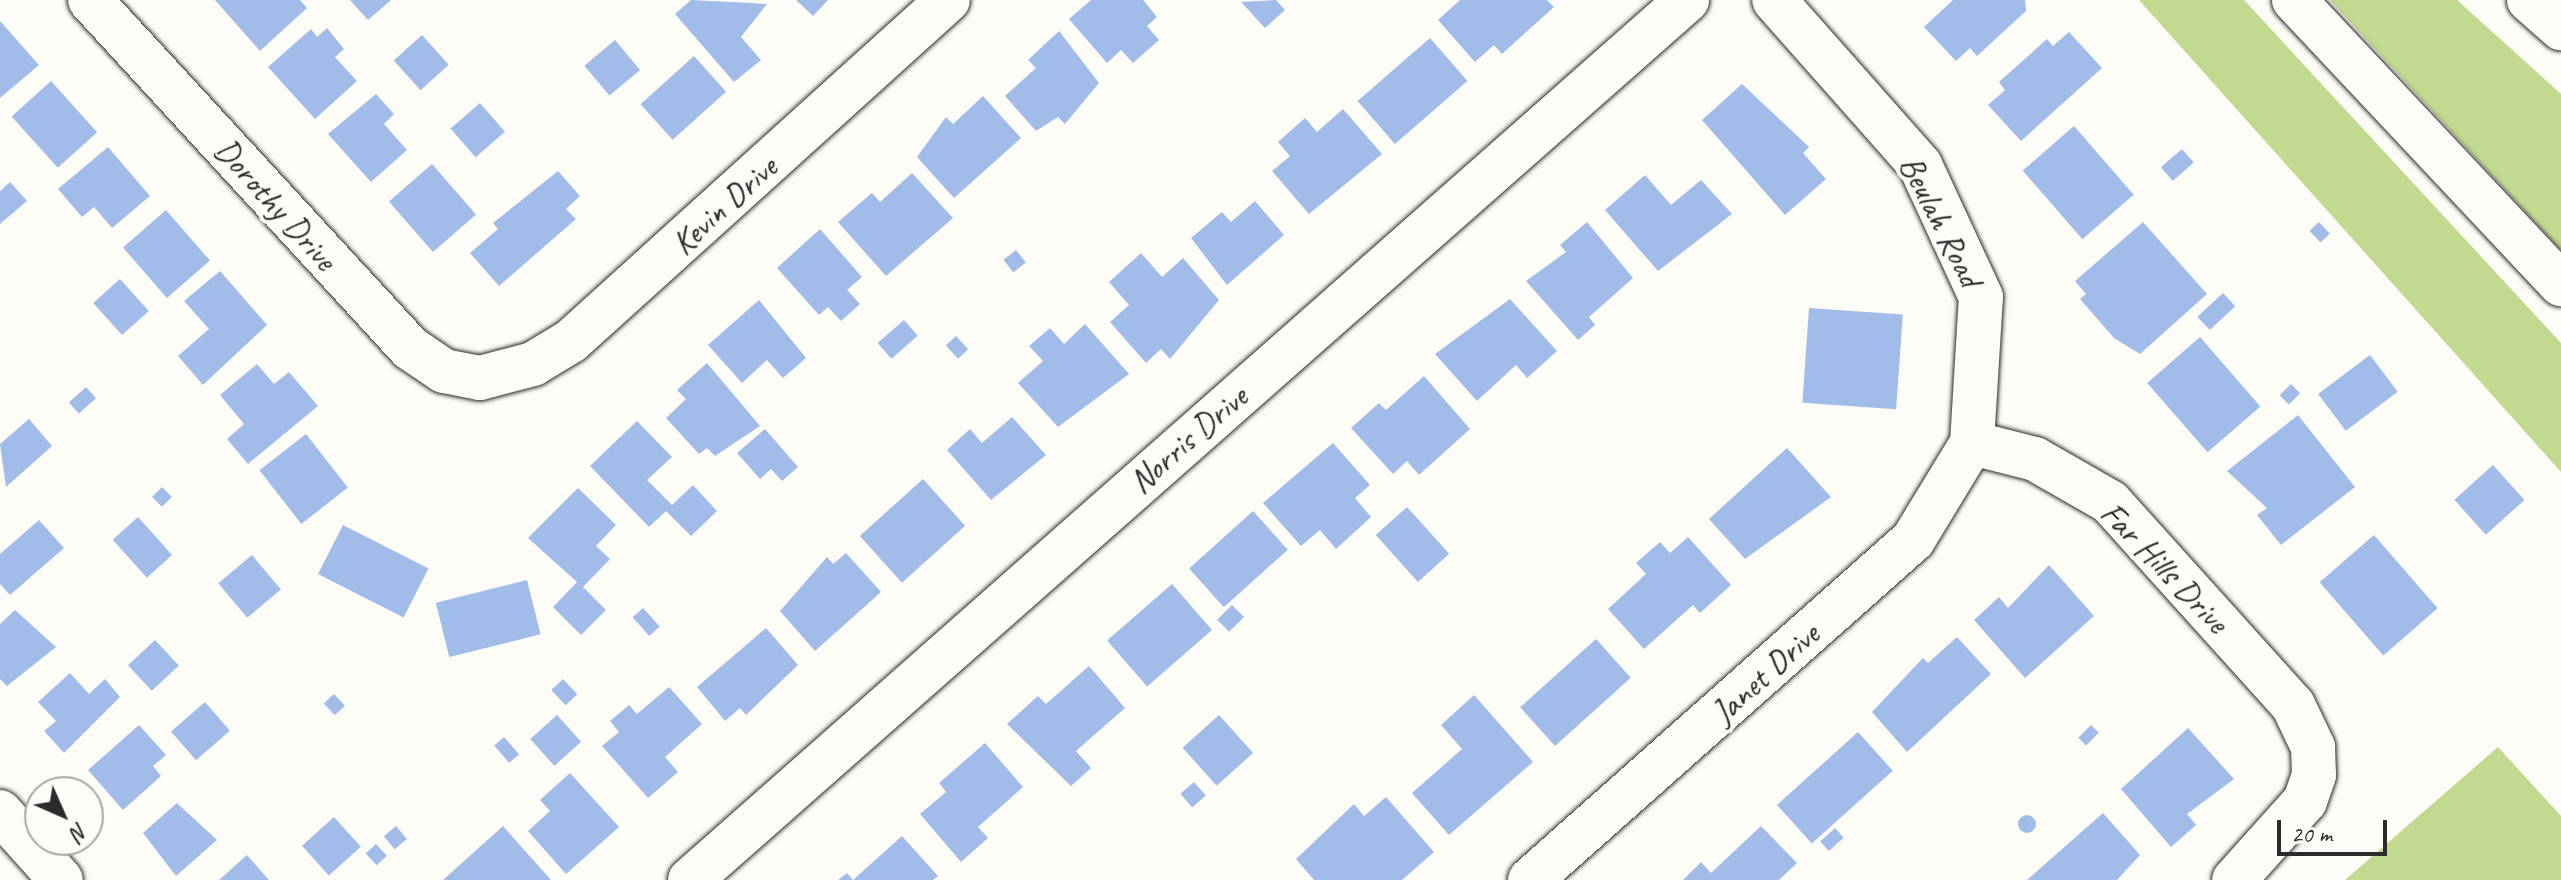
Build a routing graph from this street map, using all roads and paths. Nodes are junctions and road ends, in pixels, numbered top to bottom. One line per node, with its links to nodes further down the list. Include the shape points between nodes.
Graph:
1 (90, 0): 9 (main road, Dorothy Drive, via 385,324 444,371)
2 (948, 0): 9 (main road, Kevin Drive, via 571,341 533,364)
3 (1687, 0): 13 (main road, Norris Drive)
4 (1774, 0): 10 (main road, Beulah Road, via 1920,165 1981,297)
5 (2294, 0): 8 (main road)
6 (2529, 0): 7 (main road)
7 (2561, 28)
8 (2561, 284)
9 (480, 378)
10 (1972, 443): 14 (main road, Janet Drive, via 1913,540); 15 (main road, Far Hills Drive, via 2035,459 2110,502 2293,705 2313,747 2305,801)
11 (0, 812): 12 (main road)
12 (61, 880)
13 (690, 880)
14 (1530, 880)
15 (2234, 880)

